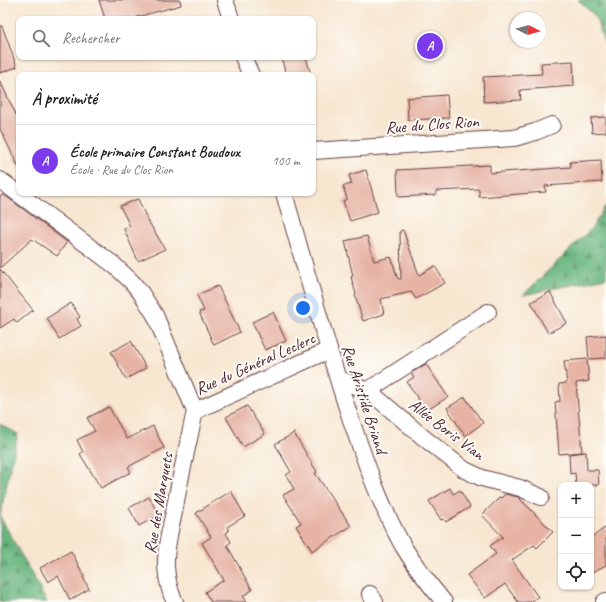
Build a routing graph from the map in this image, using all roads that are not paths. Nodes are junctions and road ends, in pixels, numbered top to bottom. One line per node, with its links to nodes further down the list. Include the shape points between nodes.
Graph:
1 (225, 0): 2 (street)
2 (230, 16)
3 (244, 60): 4 (street)
4 (250, 72)
5 (552, 125): 6 (street, Rue du Clos Rion, via 514,138)
6 (316, 150)
7 (0, 180): 8 (street, Rue du Général Leclerc)
8 (16, 192)
9 (21, 196): 15 (street, Rue du Général Leclerc, via 114,265 141,293 155,315)
10 (285, 196): 12 (street, Rue Aristide Briand)
11 (488, 312): 14 (street)
12 (329, 350): 13 (street, Rue Aristide Briand); 15 (street, Rue du Général Leclerc)
13 (338, 378): 14 (street, Allée Boris Vian); 18 (street, Rue Aristide Briand, via 364,458 389,518 412,560)
14 (367, 391): 16 (street, Allée Boris Vian, via 465,470)
15 (195, 410): 17 (street, Rue des Marquets, via 167,556 169,585)
16 (540, 497)
17 (175, 602)
18 (444, 602)

